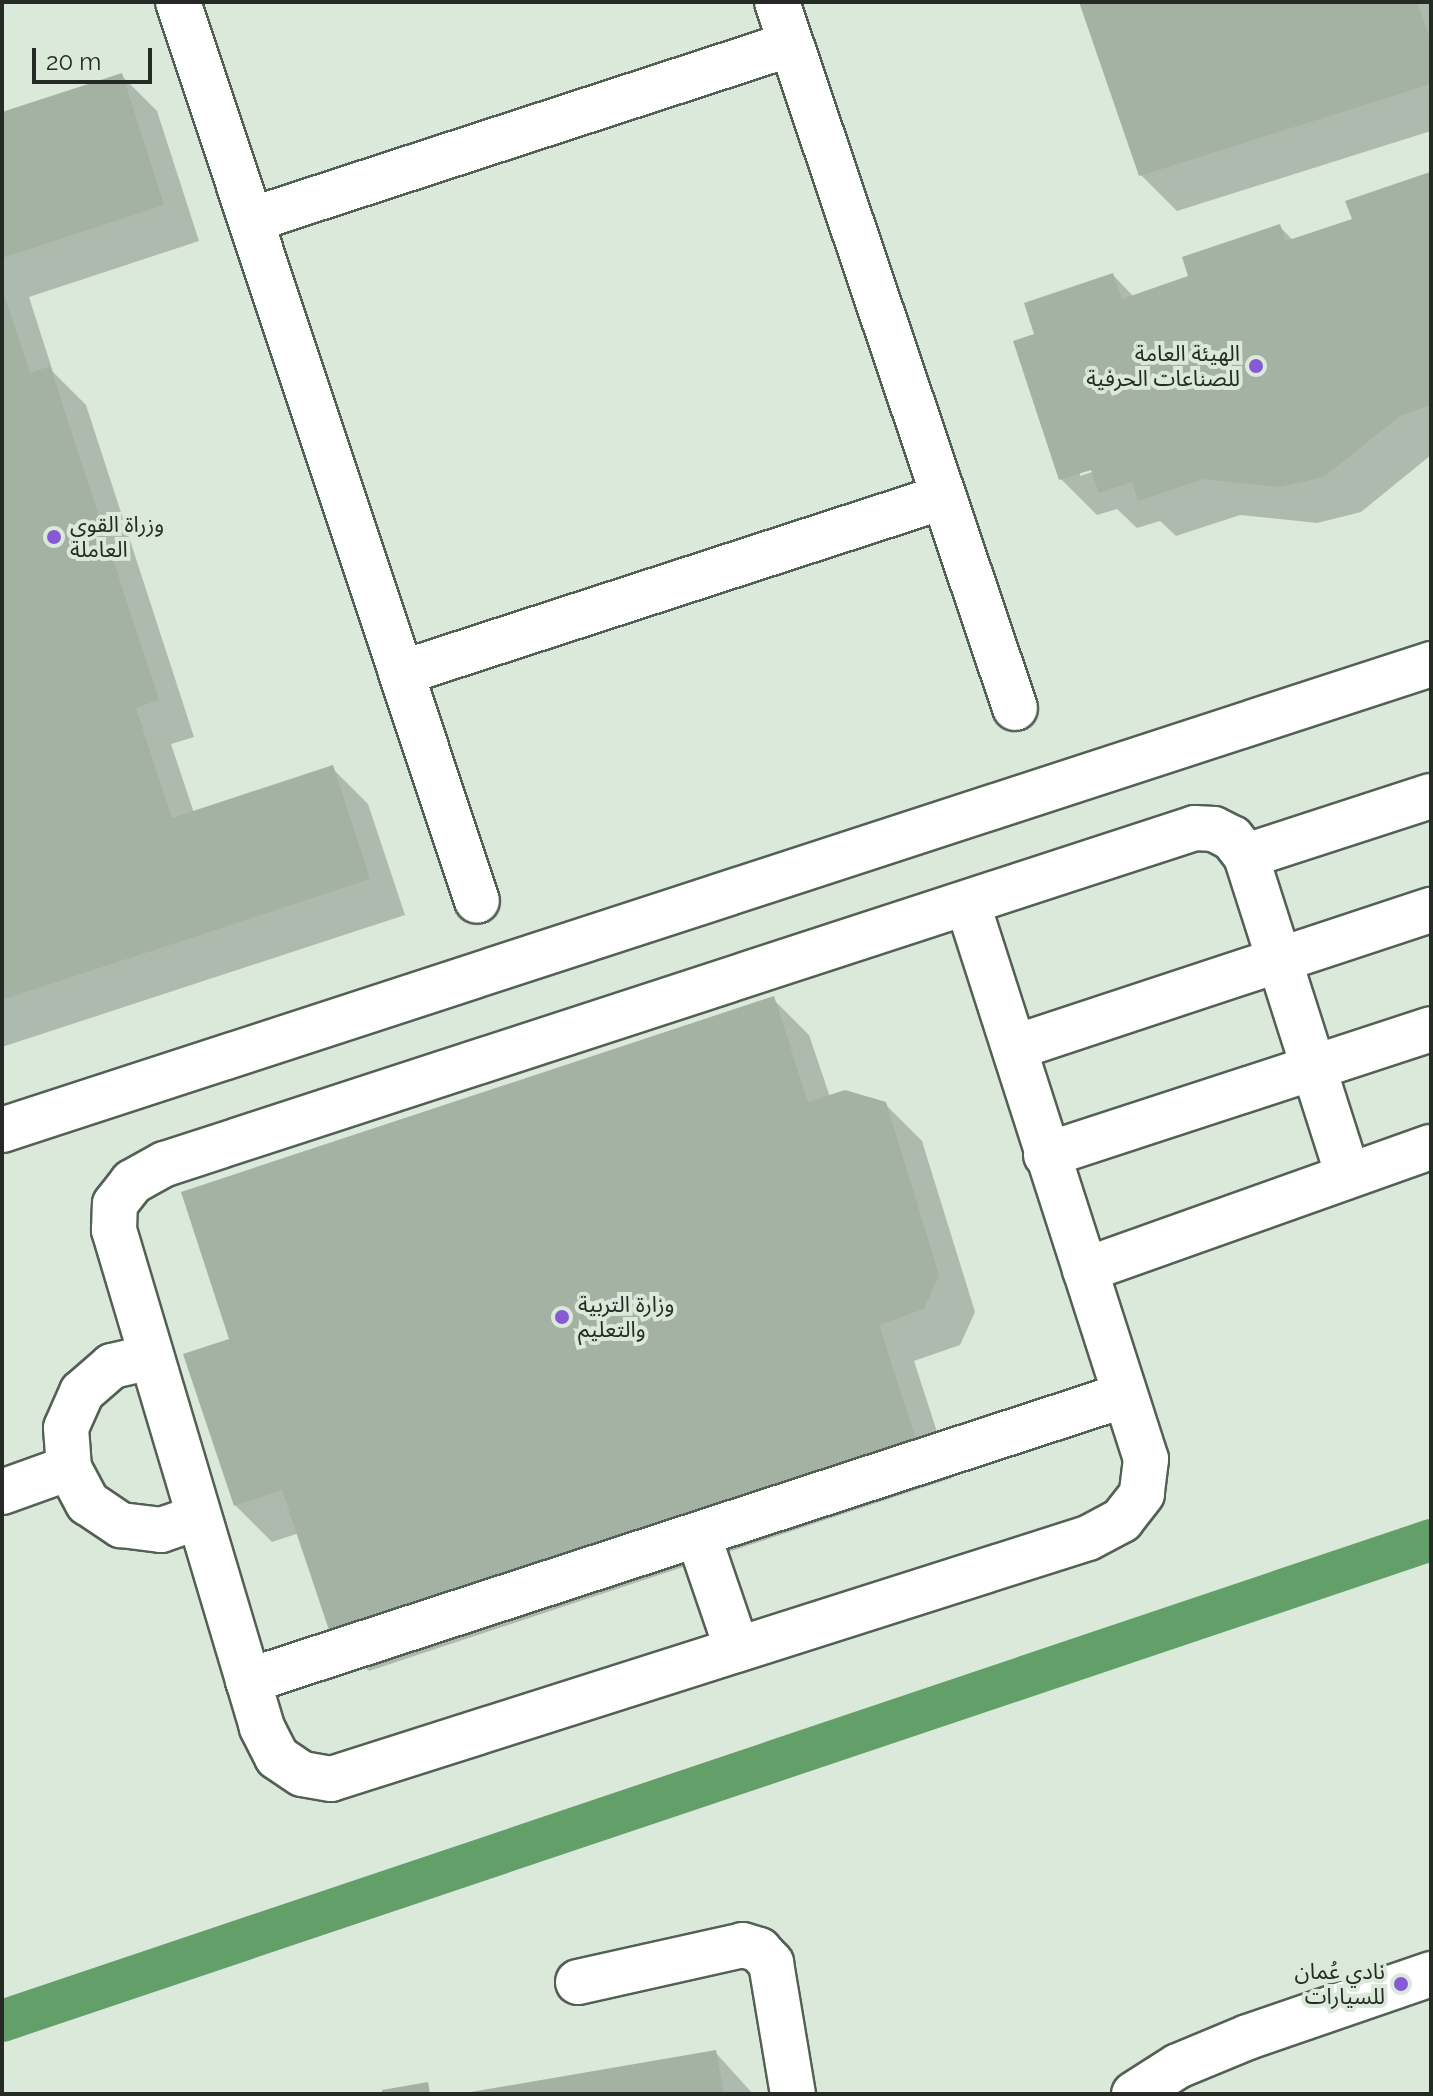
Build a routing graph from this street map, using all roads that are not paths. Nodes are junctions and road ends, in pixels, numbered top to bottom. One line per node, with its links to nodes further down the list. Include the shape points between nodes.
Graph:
1 (178, 2): 4 (lane)
2 (777, 2): 3 (lane)
3 (791, 44): 4 (lane); 5 (lane)
4 (251, 220): 7 (lane)
5 (943, 497): 7 (lane); 8 (lane)
6 (1431, 664): 18 (lane)
7 (401, 673): 11 (lane)
8 (1015, 708)
9 (1431, 796): 10 (lane)
10 (1246, 856): 12 (lane, via 1232,838 1195,828); 14 (lane)
11 (477, 901)
12 (968, 905): 16 (lane); 23 (lane, via 165,1164 132,1182 115,1204 114,1230)
13 (1431, 910): 14 (lane)
14 (1279, 961): 16 (lane); 17 (lane)
15 (1431, 1029): 17 (lane)
16 (1016, 1047): 20 (lane)
17 (1312, 1068): 20 (lane); 21 (lane)
18 (2, 1130)
19 (1431, 1147): 21 (lane)
20 (1046, 1155): 22 (lane)
21 (1348, 1175): 22 (lane)
22 (1085, 1270): 24 (lane)
23 (151, 1357): 25 (lane, via 112,1366 82,1392 66,1428); 27 (lane)
24 (1125, 1395): 28 (lane); 29 (lane, via 1146,1459 1142,1494 1122,1520 1088,1538)
25 (69, 1468): 26 (lane); 27 (lane, via 88,1503 121,1525 161,1530)
26 (2, 1492)
27 (198, 1517): 30 (lane)
28 (698, 1535): 29 (lane); 30 (lane)
29 (737, 1649): 30 (lane, via 331,1779 302,1774 277,1757)
30 (248, 1681)
31 (1431, 1974): 34 (lane, via 1248,2037 1178,2066)
32 (578, 1982): 33 (lane, via 743,1945 759,1950 771,1963)
33 (793, 2094)
34 (1134, 2094)

